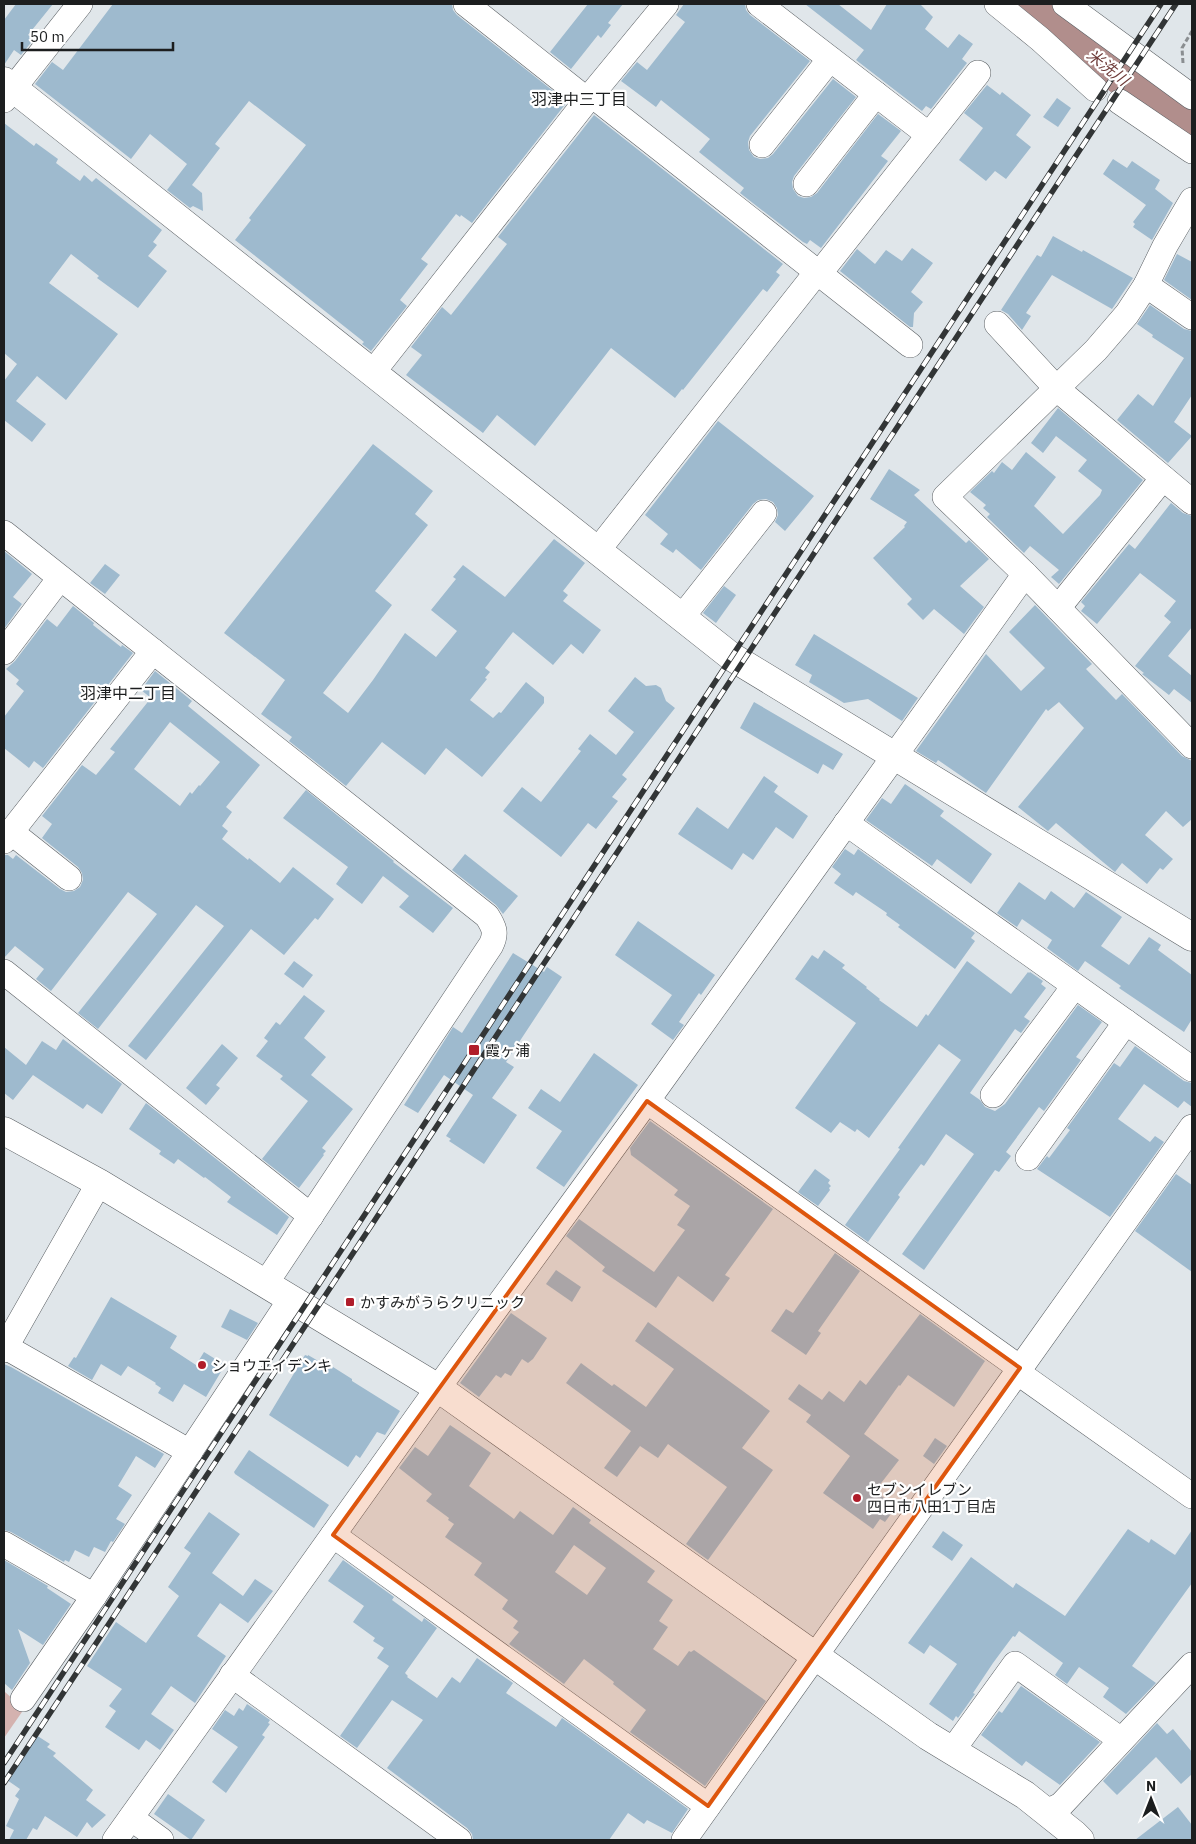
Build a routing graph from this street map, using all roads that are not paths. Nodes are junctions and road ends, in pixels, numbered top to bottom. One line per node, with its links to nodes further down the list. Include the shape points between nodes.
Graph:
1 (80, 4): 10 (street)
2 (466, 4): 13 (street)
3 (666, 4): 13 (street)
4 (758, 4): 7 (street)
5 (997, 4): 9 (street)
6 (1064, 4): 12 (street)
7 (830, 59): 11 (street); 16 (street)
8 (978, 73): 15 (street)
9 (1095, 89)
10 (7, 90): 25 (street)
11 (876, 94): 15 (street); 18 (street)
12 (1192, 97)
13 (589, 98): 20 (street); 25 (street)
14 (1120, 102): 17 (street)
15 (928, 135): 20 (street)
16 (762, 145)
17 (1192, 151)
18 (806, 184)
19 (1192, 200): 21 (street)
20 (818, 273): 24 (street); 31 (street)
21 (1146, 285): 22 (street); 26 (street, via 1127,314)
22 (1192, 317)
23 (997, 324): 26 (street)
24 (910, 345)
25 (373, 372): 31 (street)
26 (1057, 390): 27 (street); 32 (street, via 945,497)
27 (1163, 478): 28 (street); 34 (street)
28 (1192, 502)
29 (764, 513): 35 (street)
30 (4, 533): 33 (street)
31 (598, 550): 35 (street)
32 (1025, 574): 34 (street); 39 (street)
33 (60, 578): 36 (street); 37 (street)
34 (1058, 608): 38 (street)
35 (682, 617): 39 (street, via 737,660)
36 (153, 651): 41 (street); 54 (street, via 493,924 495,932 491,945)
37 (4, 652)
38 (1191, 743)
39 (894, 756): 40 (street); 43 (street)
40 (846, 823): 45 (street); 49 (street)
41 (7, 836): 42 (street)
42 (69, 878)
43 (1192, 937)
44 (4, 972): 54 (street)
45 (1072, 984): 46 (street); 48 (street, via 1068,996)
46 (1126, 1022): 47 (street); 52 (street)
47 (1192, 1069)
48 (993, 1095)
49 (647, 1101): 58 (street); 59 (street)
50 (1192, 1126): 58 (street)
51 (4, 1131): 53 (street)
52 (1028, 1158)
53 (99, 1183): 55 (street); 57 (street)
54 (311, 1216): 55 (street)
55 (266, 1283): 56 (street)
56 (291, 1298): 59 (street); 60 (street)
57 (4, 1347): 60 (street)
58 (1018, 1370): 61 (street); 65 (street)
59 (438, 1388): 62 (street); 65 (street)
60 (190, 1452): 64 (street)
61 (1189, 1486)
62 (333, 1535): 67 (street); 71 (street)
63 (4, 1544): 64 (street)
64 (94, 1596): 68 (street)
65 (815, 1656): 70 (street); 71 (street)
66 (1192, 1665): 69 (street)
67 (232, 1675): 73 (street); 76 (street)
68 (22, 1699)
69 (1121, 1740): 70 (street, via 1015,1664); 72 (street, via 1061,1805)
70 (952, 1751): 72 (street)
71 (708, 1806): 77 (street)
72 (1047, 1812): 78 (street)
73 (131, 1818): 74 (street); 75 (street)
74 (115, 1840)
75 (161, 1840)
76 (459, 1840)
77 (684, 1840)
78 (1080, 1840)

